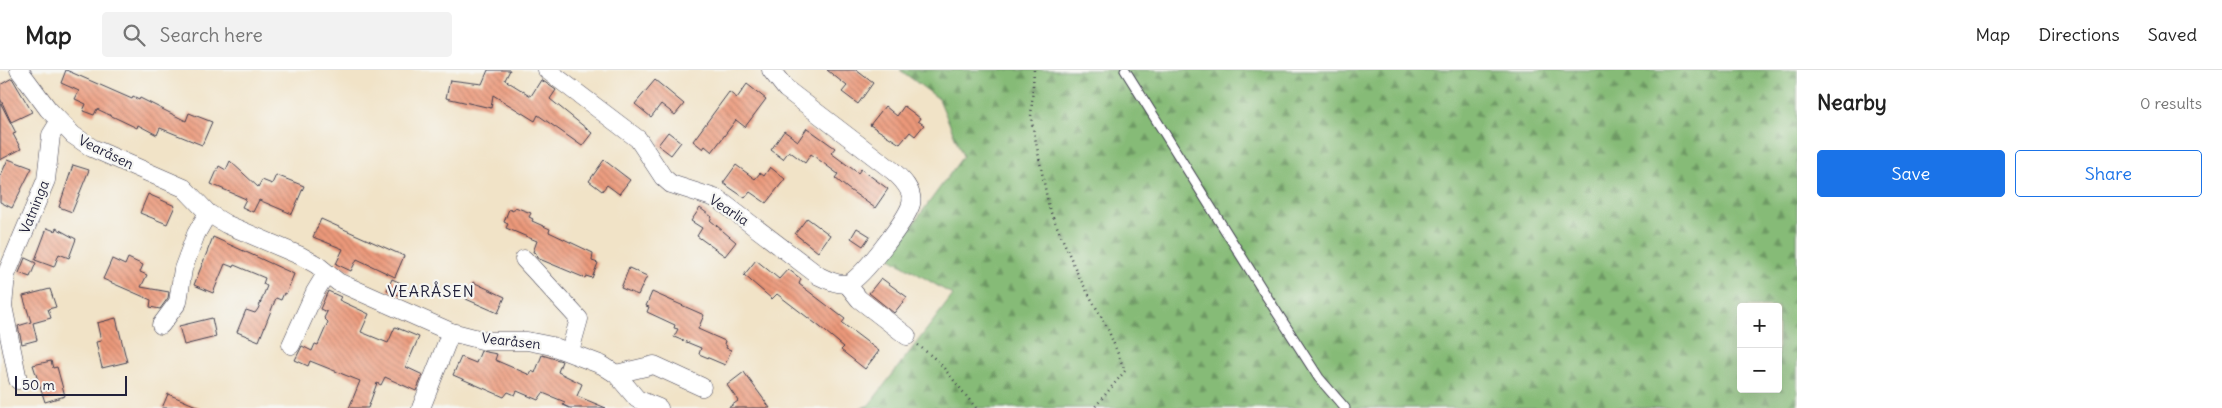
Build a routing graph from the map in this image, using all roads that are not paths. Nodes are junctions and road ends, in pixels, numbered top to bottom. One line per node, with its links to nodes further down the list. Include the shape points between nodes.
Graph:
1 (19, 70): 5 (street, Vearåsen)
2 (771, 70): 9 (street, via 786,89 893,171 911,195 907,214 885,246)
3 (1126, 70): 20 (lane, via 1319,378)
4 (550, 71): 9 (street, Vearlia, via 638,139 671,184 718,199 819,276)
5 (59, 122): 6 (street, Vearåsen, via 92,148 184,188); 16 (street, Vatninga, via 51,135 46,180 6,275 3,306)
6 (208, 213): 8 (street, Vearåsen, via 301,256); 10 (street, via 183,269 178,302)
7 (524, 259): 14 (street, via 579,319)
8 (326, 274): 11 (street, Vearåsen); 13 (street)
9 (847, 284): 12 (street, via 859,299)
10 (161, 325)
11 (452, 332): 14 (street, Vearåsen, via 486,341 527,342); 18 (street)
12 (907, 336)
13 (291, 345)
14 (570, 351): 15 (street, Vearåsen, via 602,364)
15 (616, 374): 17 (street, via 654,365); 19 (street, Vearåsen, via 637,399)
16 (18, 380)
17 (702, 386)
18 (422, 408)
19 (659, 408)
20 (1345, 408)

